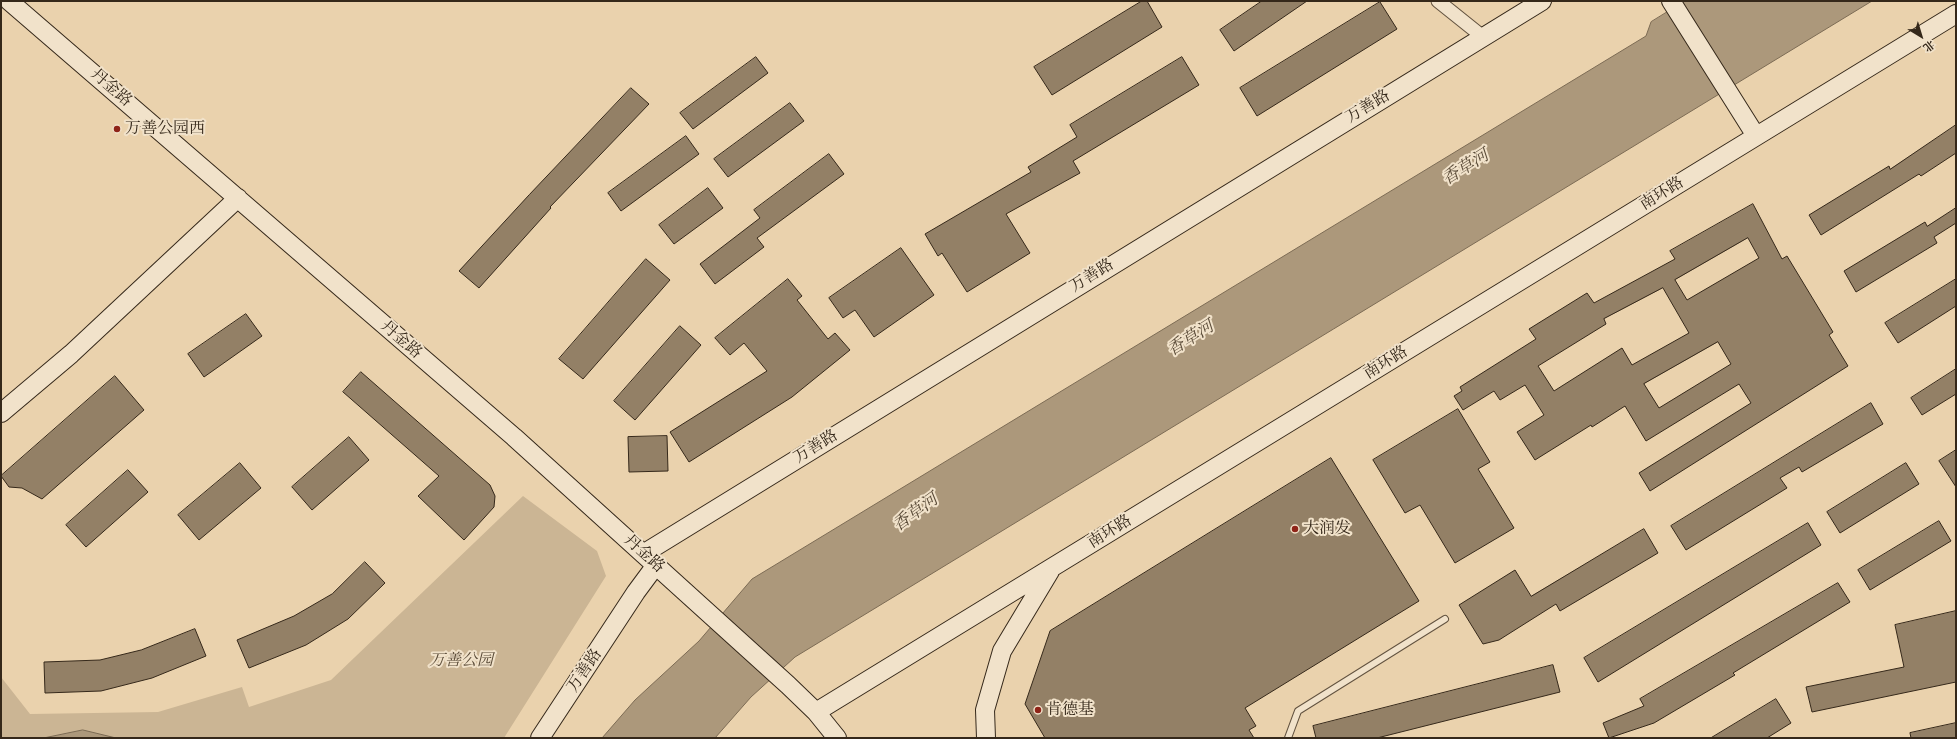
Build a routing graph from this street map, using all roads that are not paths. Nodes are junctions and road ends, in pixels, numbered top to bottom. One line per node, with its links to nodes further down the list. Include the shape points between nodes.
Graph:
1 (9, 1): 8 (main road, 丹金路)
2 (1438, 1): 6 (street)
3 (1542, 1): 6 (main road, 万善路)
4 (1671, 1): 7 (main road)
5 (1956, 14): 7 (main road, 南环路)
6 (1483, 37): 10 (main road, 万善路)
7 (1756, 136): 11 (main road, 南环路)
8 (238, 198): 9 (main road, via 71,354); 10 (main road, 丹金路, via 514,437)
9 (1, 413)
10 (650, 559): 13 (main road, 丹金路); 14 (main road, 万善路, via 636,592)
11 (1052, 568): 13 (main road, 南环路); 16 (main road, via 1002,651 985,710)
12 (1445, 619): 17 (lane, via 1298,711)
13 (816, 712): 15 (main road, 丹金路)
14 (540, 738)
15 (837, 738)
16 (986, 738)
17 (1288, 738)

